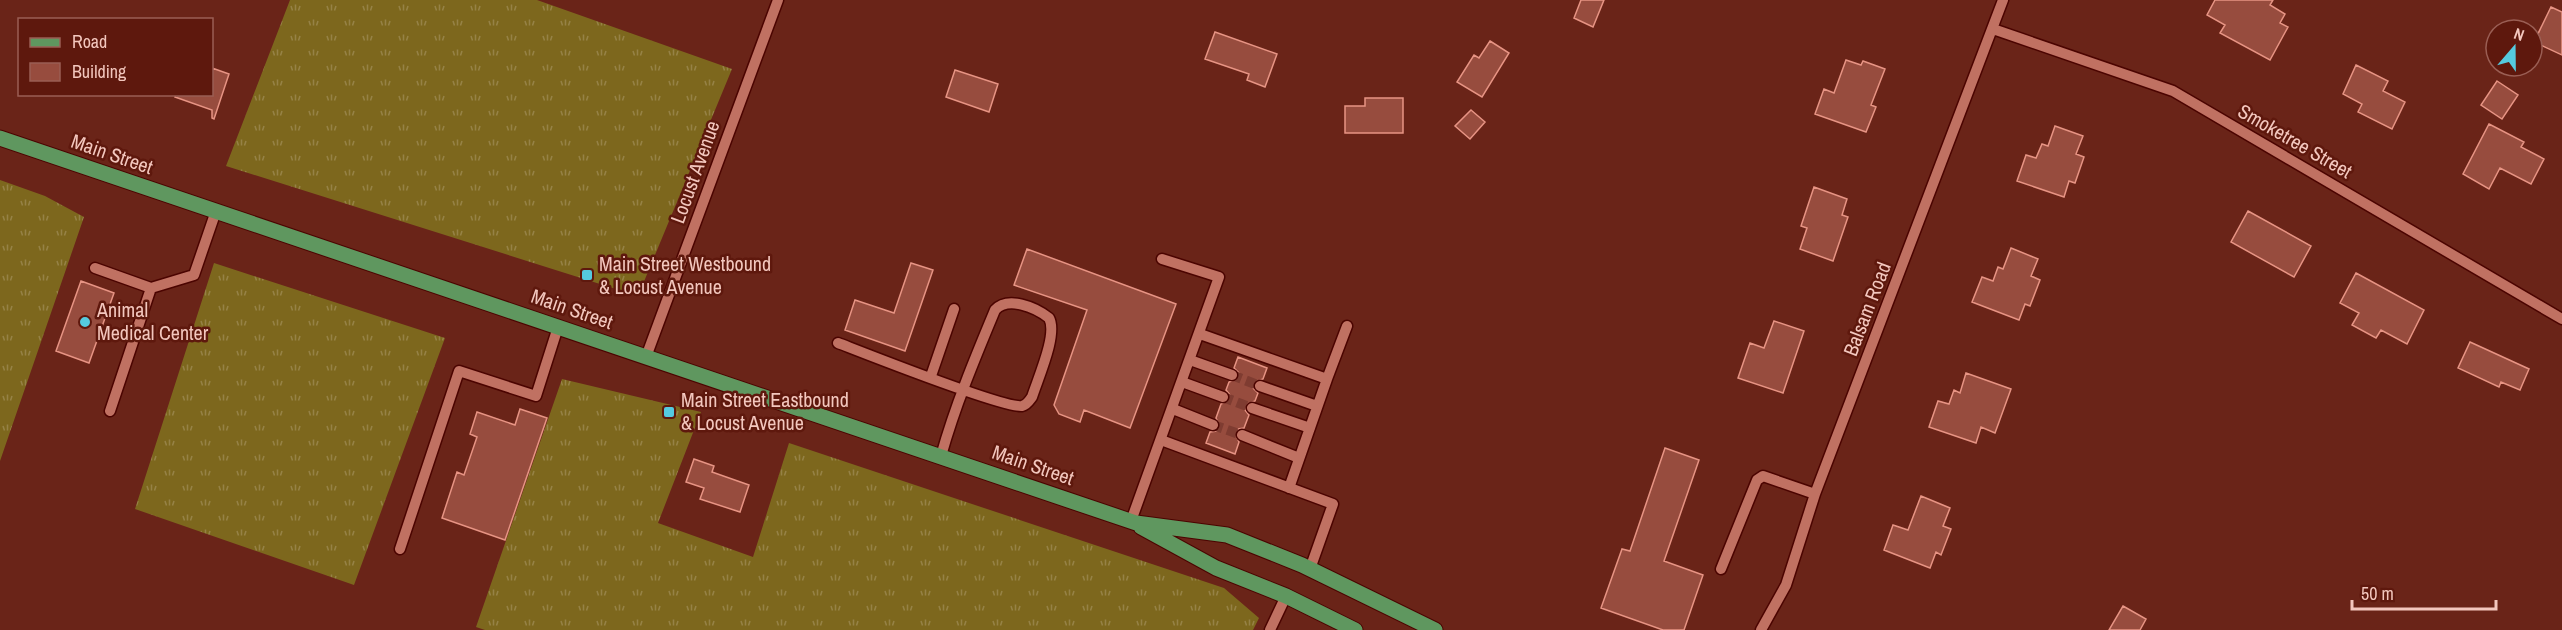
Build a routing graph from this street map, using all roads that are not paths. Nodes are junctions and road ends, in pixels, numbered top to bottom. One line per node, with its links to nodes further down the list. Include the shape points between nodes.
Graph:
1 (778, 0): 15 (street, Locust Avenue)
2 (2003, 0): 3 (street, Balsam Road)
3 (1993, 29): 10 (street, Smoketree Street, via 2173,91); 35 (street, Balsam Road)
4 (0, 138): 5 (main road, Main Street)
5 (216, 211): 8 (street, via 194,275); 12 (main road, Main Street)
6 (1162, 259): 13 (street, via 1220,277)
7 (95, 268): 8 (street)
8 (152, 288): 27 (street)
9 (954, 309): 18 (street)
10 (2562, 319)
11 (1347, 326): 19 (street)
12 (558, 327): 15 (main road, Main Street); 37 (street, via 536,396 459,371)
13 (1200, 334): 16 (street); 19 (street)
14 (838, 343): 18 (street)
15 (646, 357): 32 (main road, Main Street)
16 (1190, 360): 17 (street); 20 (street)
17 (1232, 375)
18 (931, 376): 22 (street)
19 (1327, 379): 24 (street)
20 (1182, 382): 23 (street); 26 (street)
21 (1260, 386): 24 (street)
22 (964, 388): 22 (street, via 994,310 1001,303 1009,302 1050,318 1051,337 1029,402 1022,406 1009,404); 32 (street)
23 (1223, 397)
24 (1317, 406): 29 (street)
25 (1252, 408): 29 (street)
26 (1173, 409): 28 (street); 31 (street)
27 (110, 411)
28 (1213, 425)
29 (1310, 428): 33 (street)
30 (1242, 435): 33 (street)
31 (1161, 440): 34 (street); 36 (street)
32 (941, 456): 36 (main road, Main Street)
33 (1299, 458): 34 (street)
34 (1289, 488): 38 (street, via 1333,504)
35 (1815, 494): 39 (street, via 1763,476 1756,480); 44 (street, Balsam Road, via 1786,585)
36 (1131, 521): 38 (main road, Main Street, via 1227,535); 40 (main road, Main Street, via 1216,568)
37 (400, 549)
38 (1310, 569): 43 (main road, Main Street)
39 (1721, 569)
40 (1286, 596): 41 (street); 42 (main road, Main Street)
41 (1270, 630)
42 (1355, 630)
43 (1435, 630)
44 (1761, 630)

